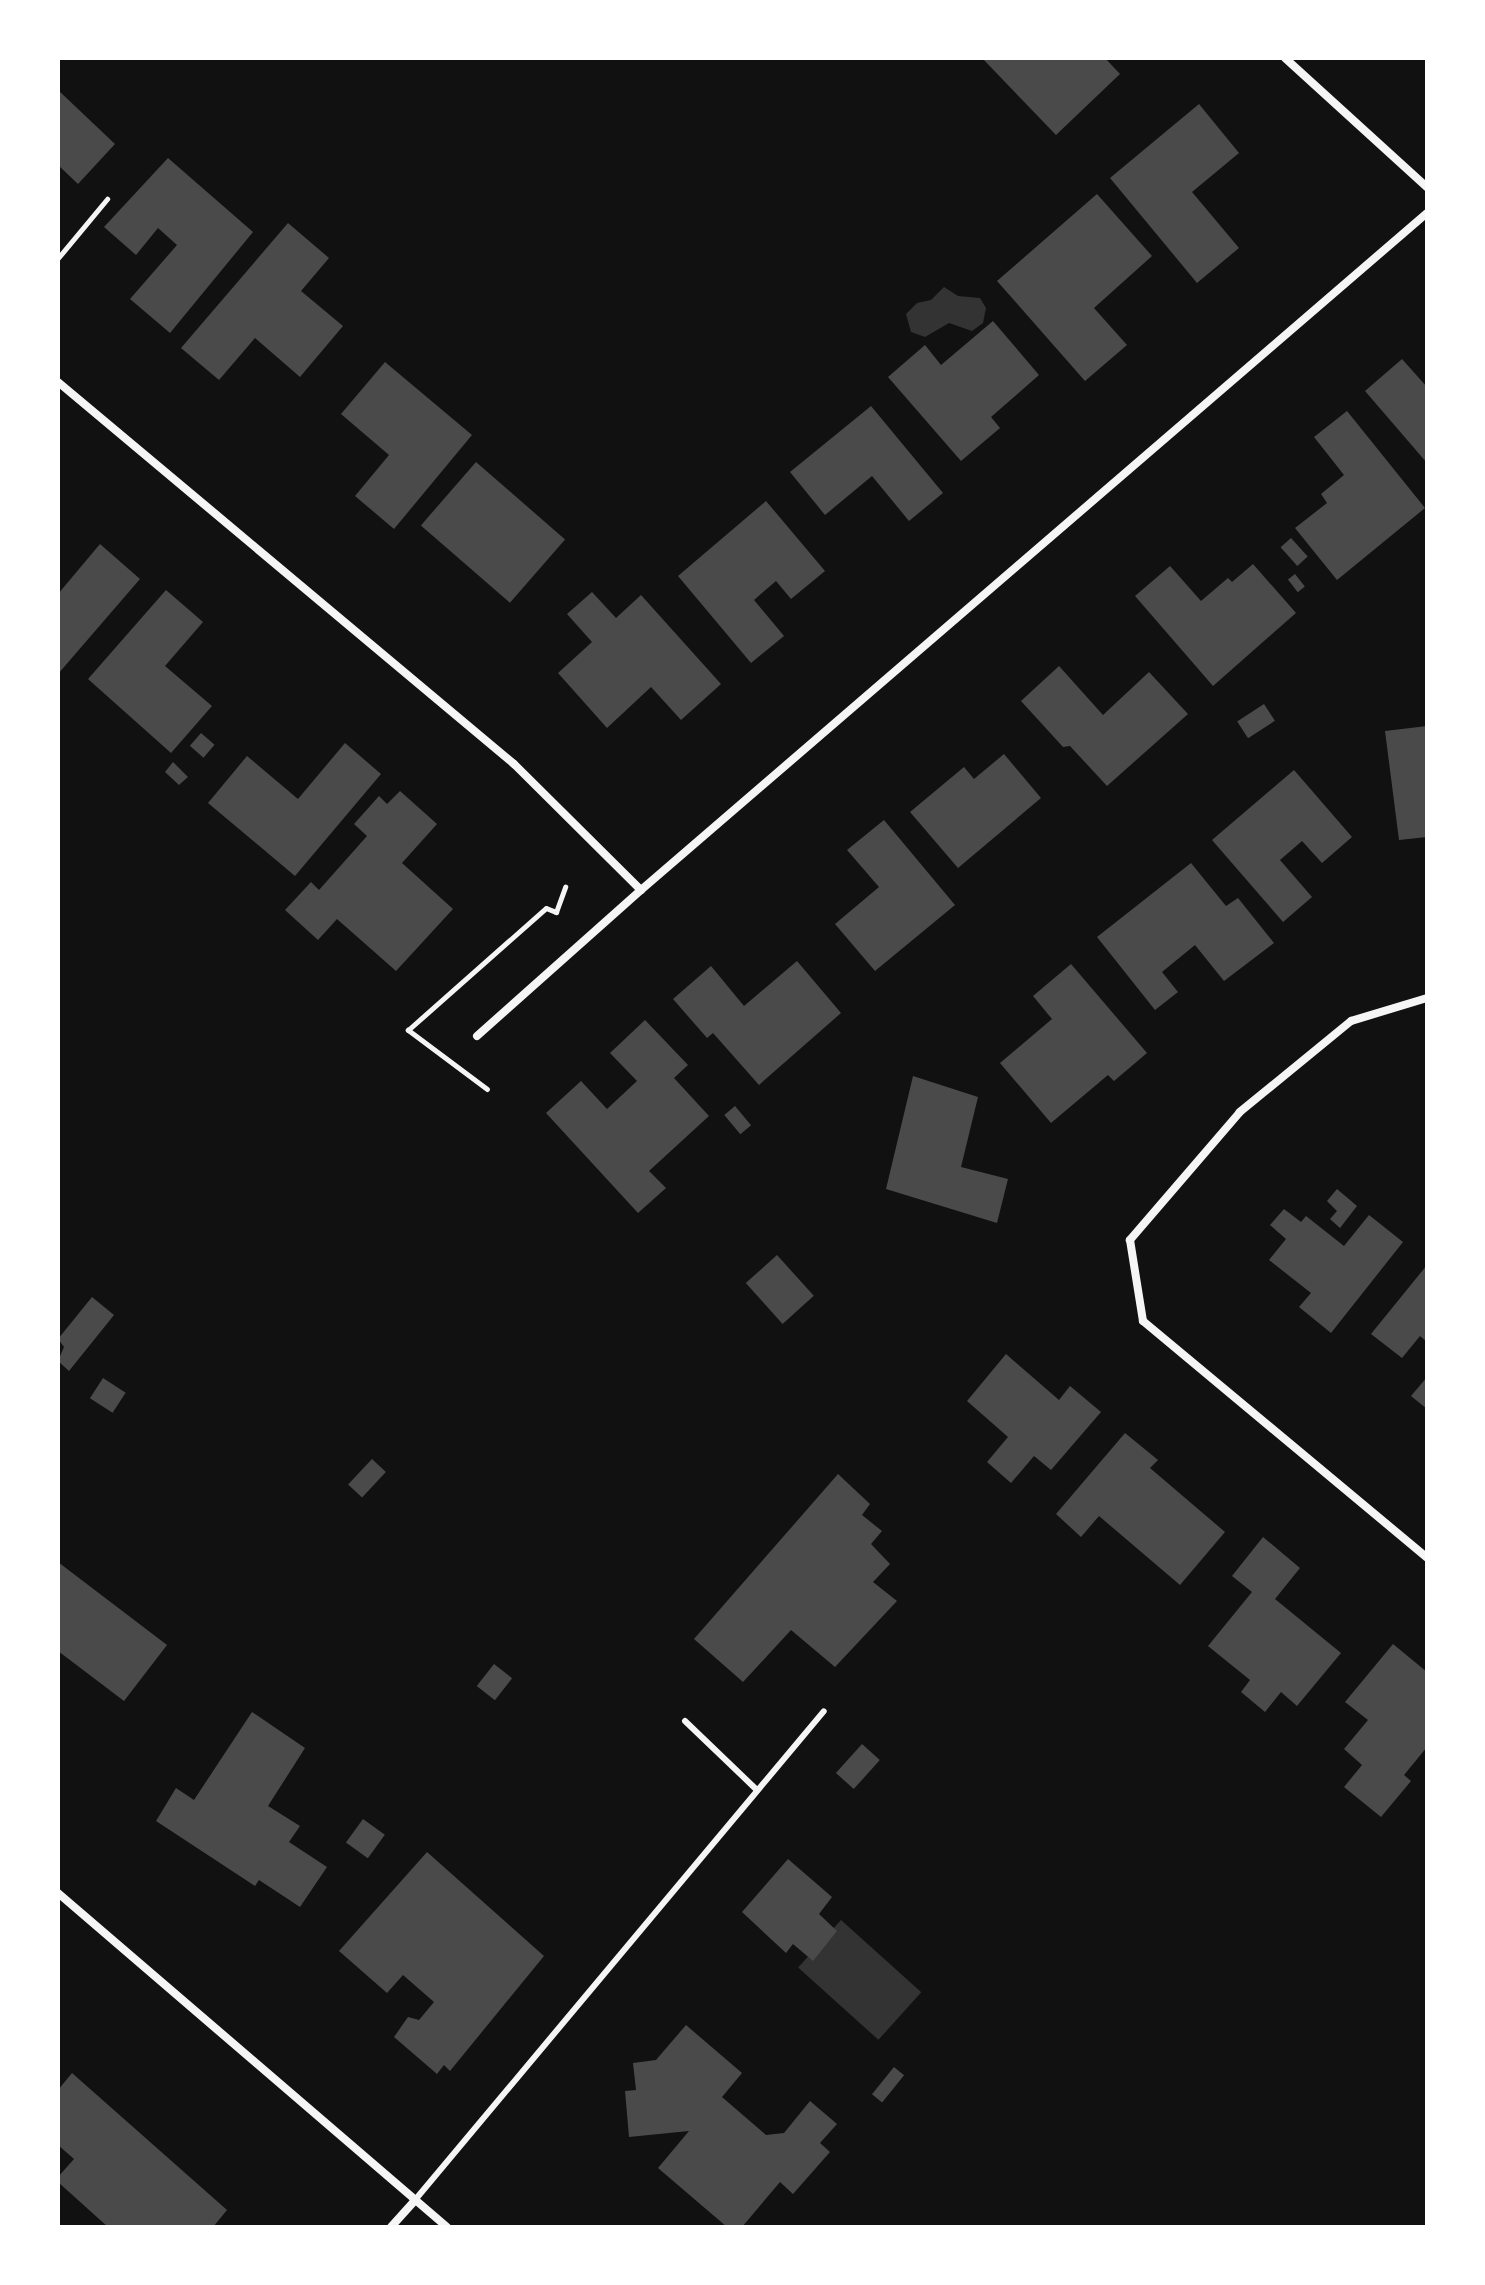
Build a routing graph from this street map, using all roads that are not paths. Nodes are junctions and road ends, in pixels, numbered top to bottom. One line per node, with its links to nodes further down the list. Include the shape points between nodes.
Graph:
1 (1285, 58): 2 (street)
2 (1427, 187)
3 (1427, 213): 5 (street)
4 (58, 382): 5 (street, via 514,764)
5 (641, 890): 7 (street)
6 (1427, 998): 8 (street, via 1351,1021 1240,1112 1130,1240 1143,1321)
7 (477, 1036)
8 (1427, 1558)
9 (824, 1711): 11 (lane)
10 (685, 1721): 11 (lane)
11 (757, 1790): 13 (lane)
12 (58, 1893): 13 (street)
13 (415, 2200): 14 (street); 15 (street)
14 (391, 2227)
15 (447, 2227)

